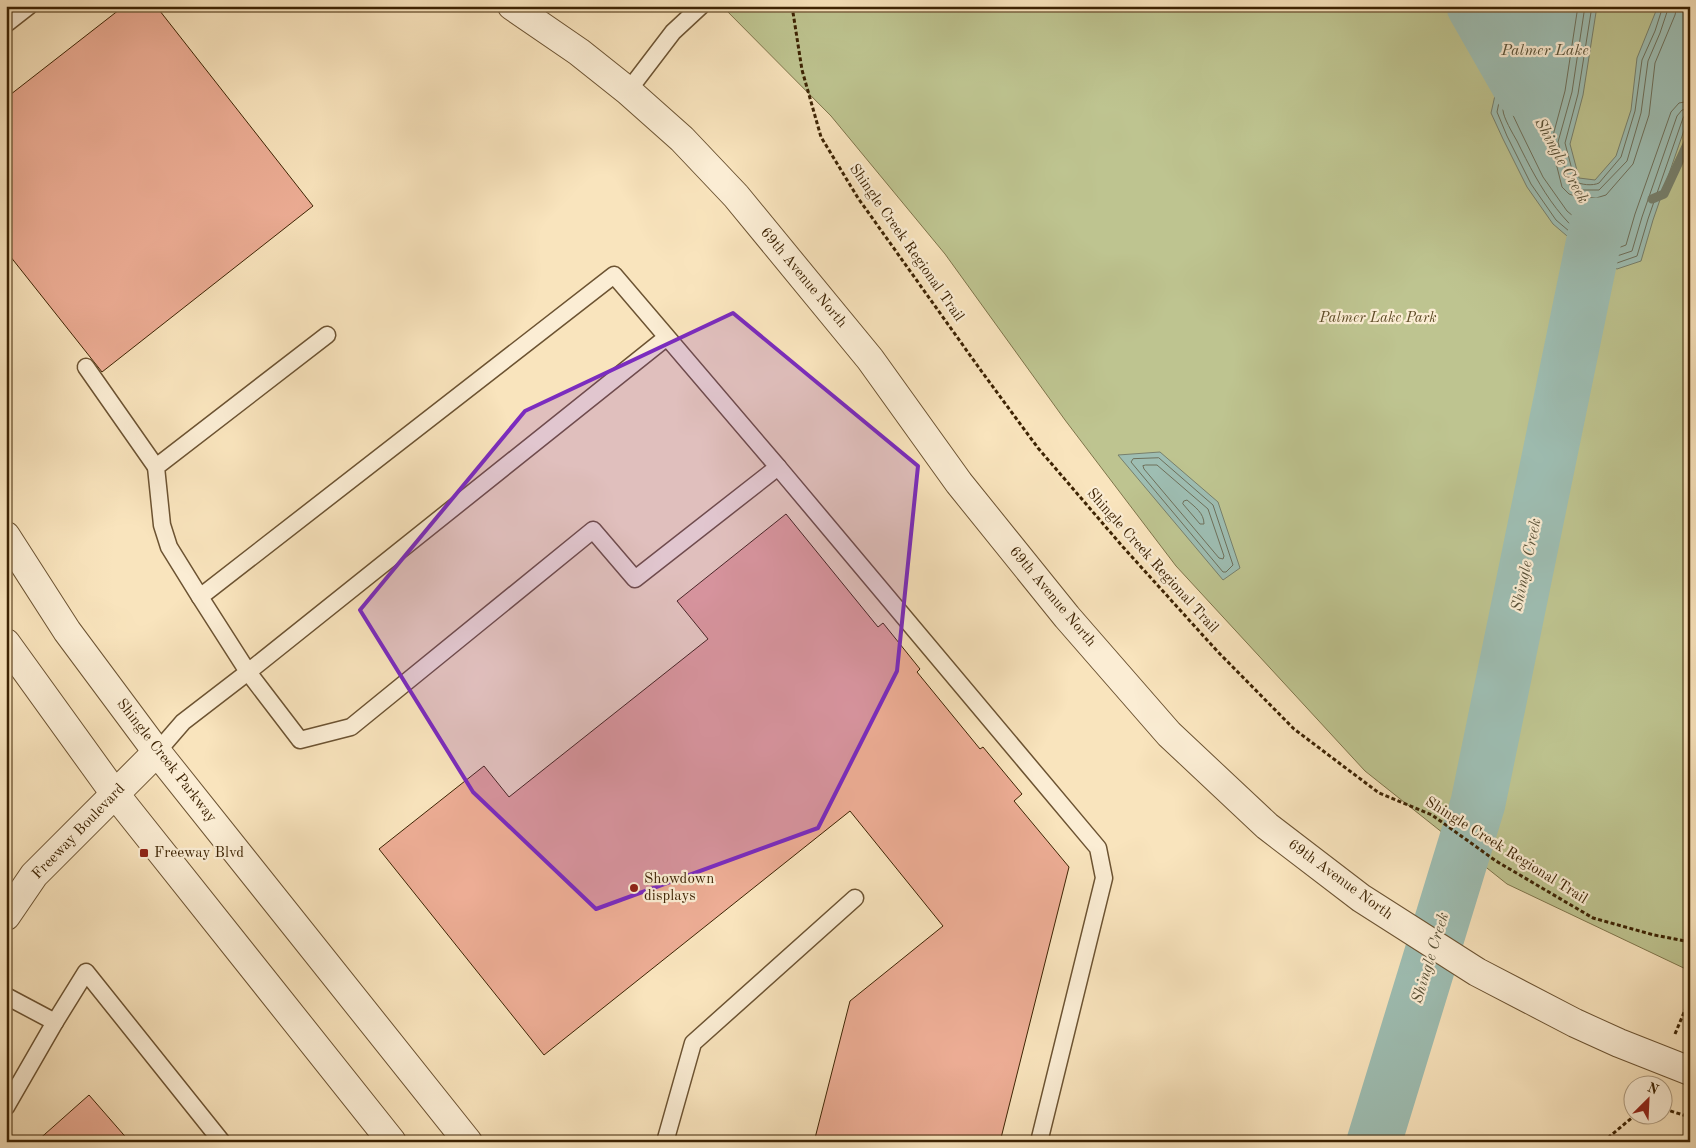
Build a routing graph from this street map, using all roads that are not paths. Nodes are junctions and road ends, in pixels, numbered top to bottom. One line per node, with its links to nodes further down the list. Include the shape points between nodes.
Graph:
1 (28, 6): 4 (lane)
2 (512, 6): 5 (street, 69th Avenue North)
3 (701, 6): 5 (lane, via 673,32)
4 (6, 24)
5 (628, 91): 21 (street, 69th Avenue North, via 682,139 736,196 870,359 971,498 1169,734 1267,826 1362,898 1477,972 1575,1023)
6 (327, 335): 9 (lane)
7 (667, 337): 10 (lane); 12 (lane, via 614,276); 14 (lane)
8 (86, 367): 9 (lane)
9 (156, 467): 12 (lane, via 162,525 170,547)
10 (778, 467): 14 (lane, via 635,579 593,530 351,727 300,740); 27 (lane, via 1098,848 1104,878)
11 (6, 536): 15 (street, Shingle Creek Parkway, via 67,631)
12 (200, 597): 14 (lane)
13 (6, 643): 16 (street)
14 (248, 672): 15 (lane, via 182,722)
15 (157, 752): 16 (street, Freeway Boulevard); 25 (street, Shingle Creek Parkway)
16 (115, 794): 18 (street, Freeway Boulevard, via 34,875); 24 (street)
17 (855, 898): 26 (lane, via 693,1043)
18 (6, 916)
19 (6, 996): 20 (lane)
20 (55, 1022): 22 (lane); 23 (lane, via 86,972)
21 (1690, 1071)
22 (6, 1107)
23 (222, 1142)
24 (392, 1142)
25 (468, 1142)
26 (665, 1142)
27 (1039, 1142)

